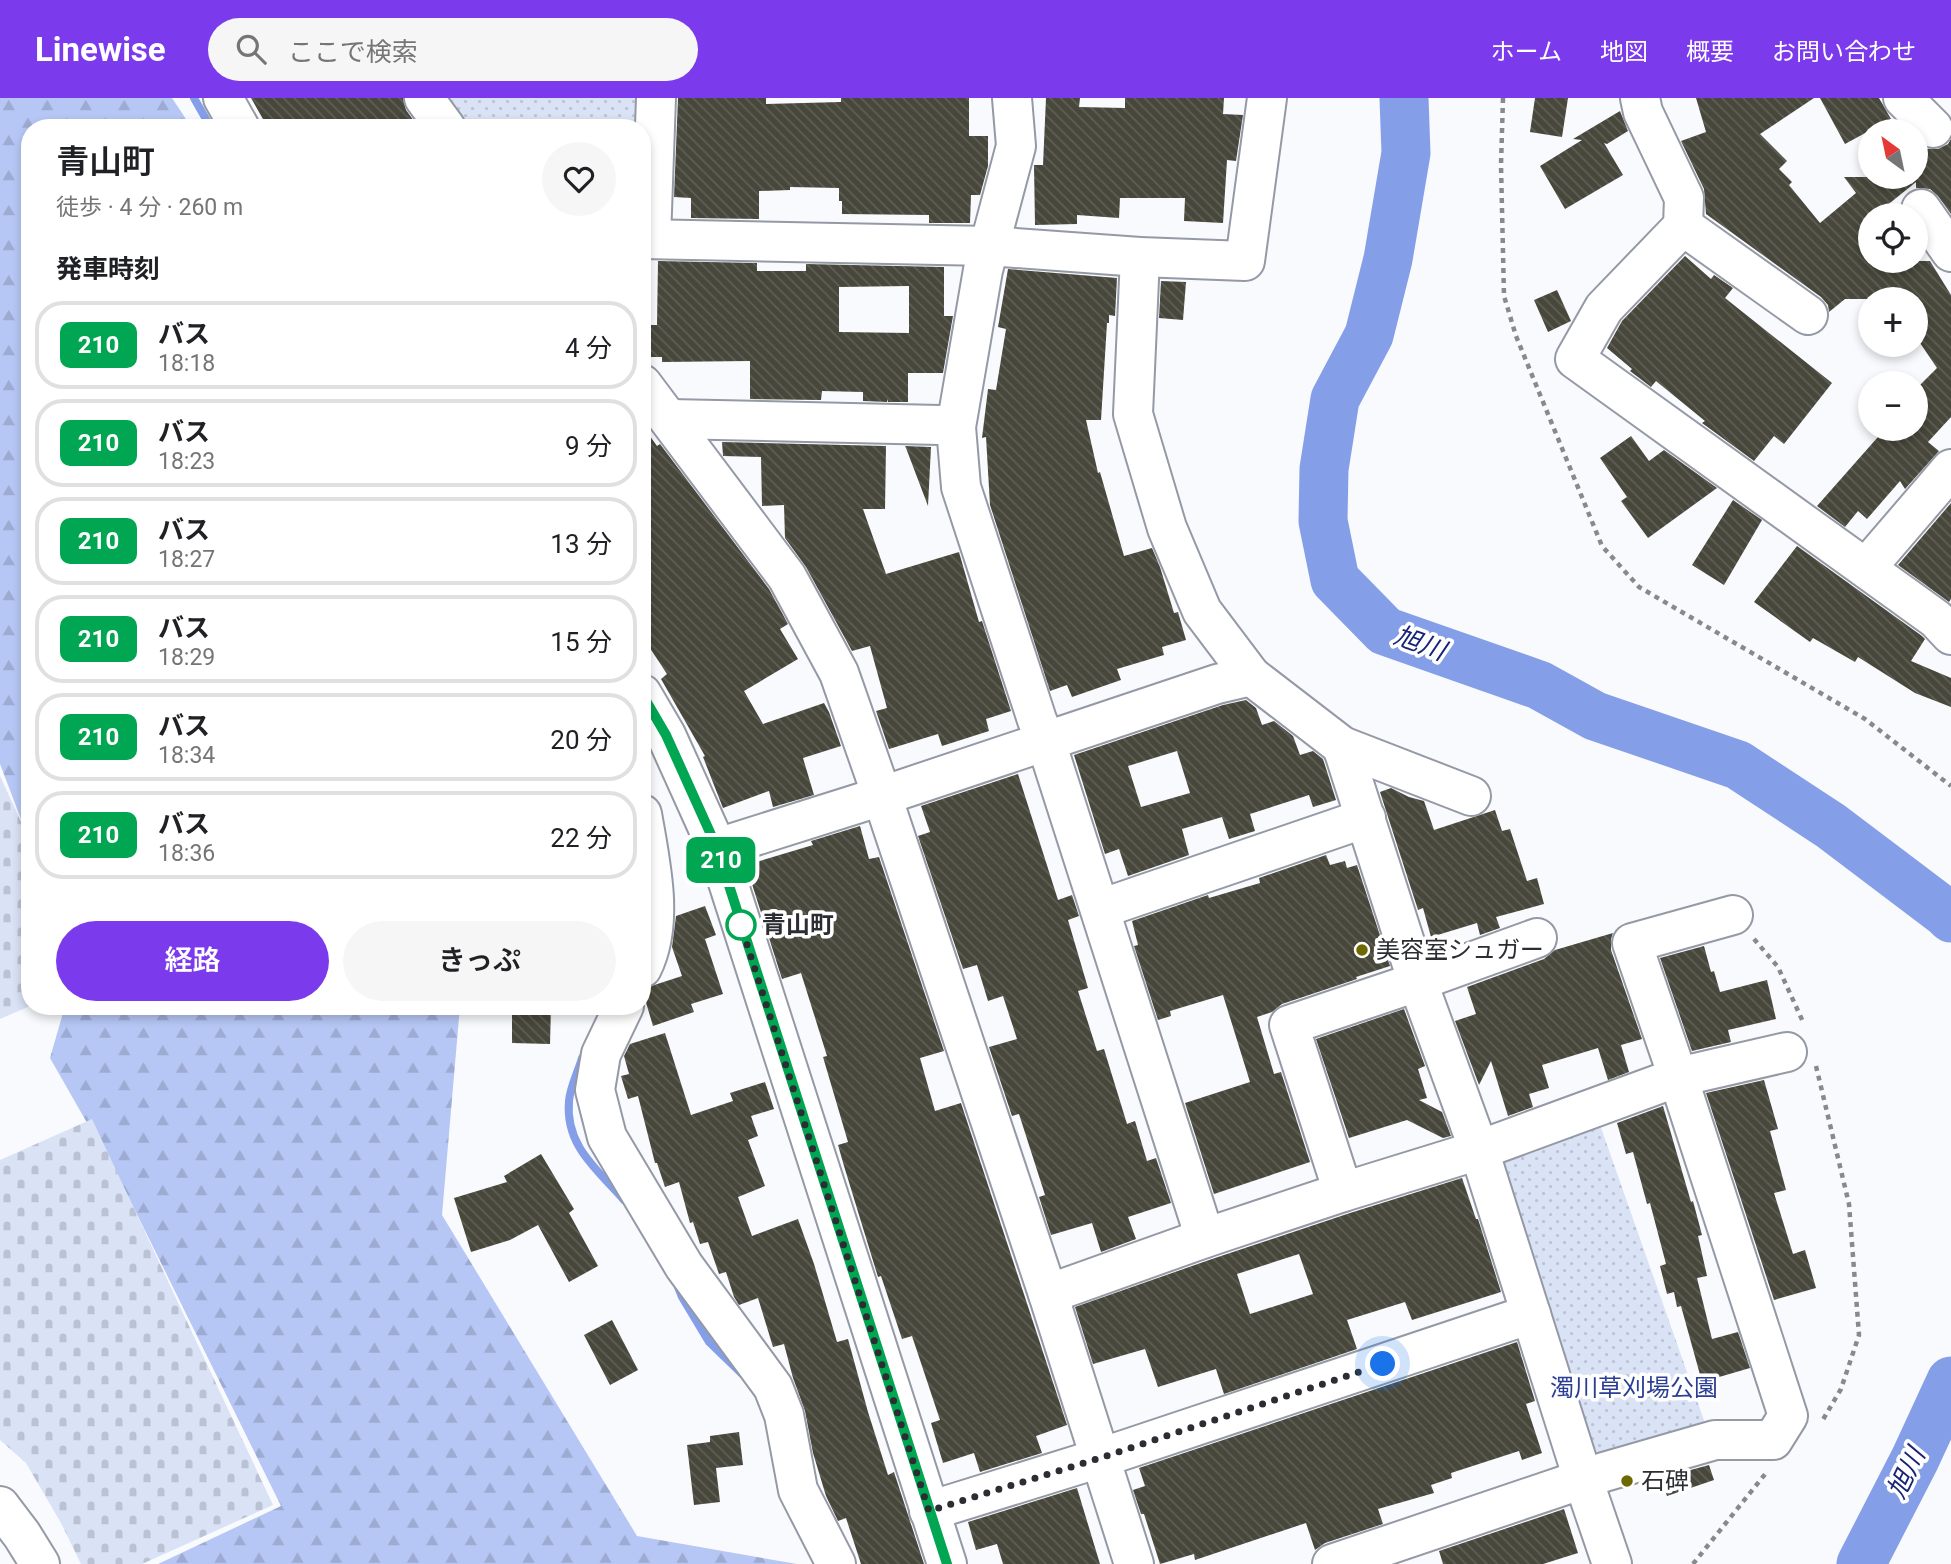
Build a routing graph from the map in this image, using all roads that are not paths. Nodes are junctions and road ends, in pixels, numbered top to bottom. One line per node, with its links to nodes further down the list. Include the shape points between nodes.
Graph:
1 (223, 98): 8 (street)
2 (424, 98): 9 (street)
3 (656, 98): 11 (street)
4 (1012, 98): 15 (street, via 1016,146)
5 (1267, 98): 17 (street, via 1245,261)
6 (1640, 98): 13 (street, via 1684,198)
7 (1903, 98): 10 (street)
8 (235, 119)
9 (439, 119)
10 (1933, 128)
11 (651, 168)
12 (1928, 220): 16 (street)
13 (1683, 226): 18 (street); 23 (street, via 1604,308 1575,359)
14 (651, 239): 15 (street)
15 (989, 246): 17 (street); 21 (street)
16 (1951, 252)
17 (1140, 257): 25 (street, via 1133,414 1167,528 1202,611)
18 (1808, 315)
19 (651, 395): 20 (street)
20 (670, 419): 21 (street); 29 (street, via 787,577 839,673)
21 (956, 427): 27 (street, via 961,487)
22 (1951, 469): 23 (street)
23 (1866, 568): 24 (street)
24 (1951, 635)
25 (1251, 676): 27 (street); 28 (street)
26 (651, 718): 32 (street, via 666,735)
27 (1046, 742): 29 (street); 34 (street)
28 (1342, 746): 30 (street); 31 (street)
29 (882, 796): 32 (street); 45 (street)
30 (1471, 796)
31 (1366, 818): 34 (street); 38 (street)
32 (717, 848): 50 (street)
33 (651, 872): 36 (street, via 655,920)
34 (1100, 909): 44 (street)
35 (1733, 915): 41 (street, via 1632,943)
36 (651, 935)
37 (1537, 938): 38 (street)
38 (1417, 980): 42 (street); 43 (street, via 1289,1024)
39 (620, 1015): 52 (street, via 601,1054 595,1090 607,1137 684,1266 773,1387 784,1415 798,1490)
40 (1803, 1049): 41 (street)
41 (1678, 1077): 42 (street); 48 (street, via 1788,1416 1773,1440 1715,1440)
42 (1479, 1150): 43 (street); 46 (street)
43 (1343, 1192): 44 (street)
44 (1205, 1238): 45 (street)
45 (1048, 1294): 47 (street)
46 (1531, 1314): 47 (street); 48 (street)
47 (1100, 1458): 50 (street); 54 (street)
48 (1583, 1479): 55 (street); 56 (street)
49 (0, 1506): 51 (street)
50 (929, 1511): 53 (street)
51 (40, 1564)
52 (836, 1564)
53 (947, 1564)
54 (1134, 1564)
55 (1332, 1564)
56 (1612, 1564)

